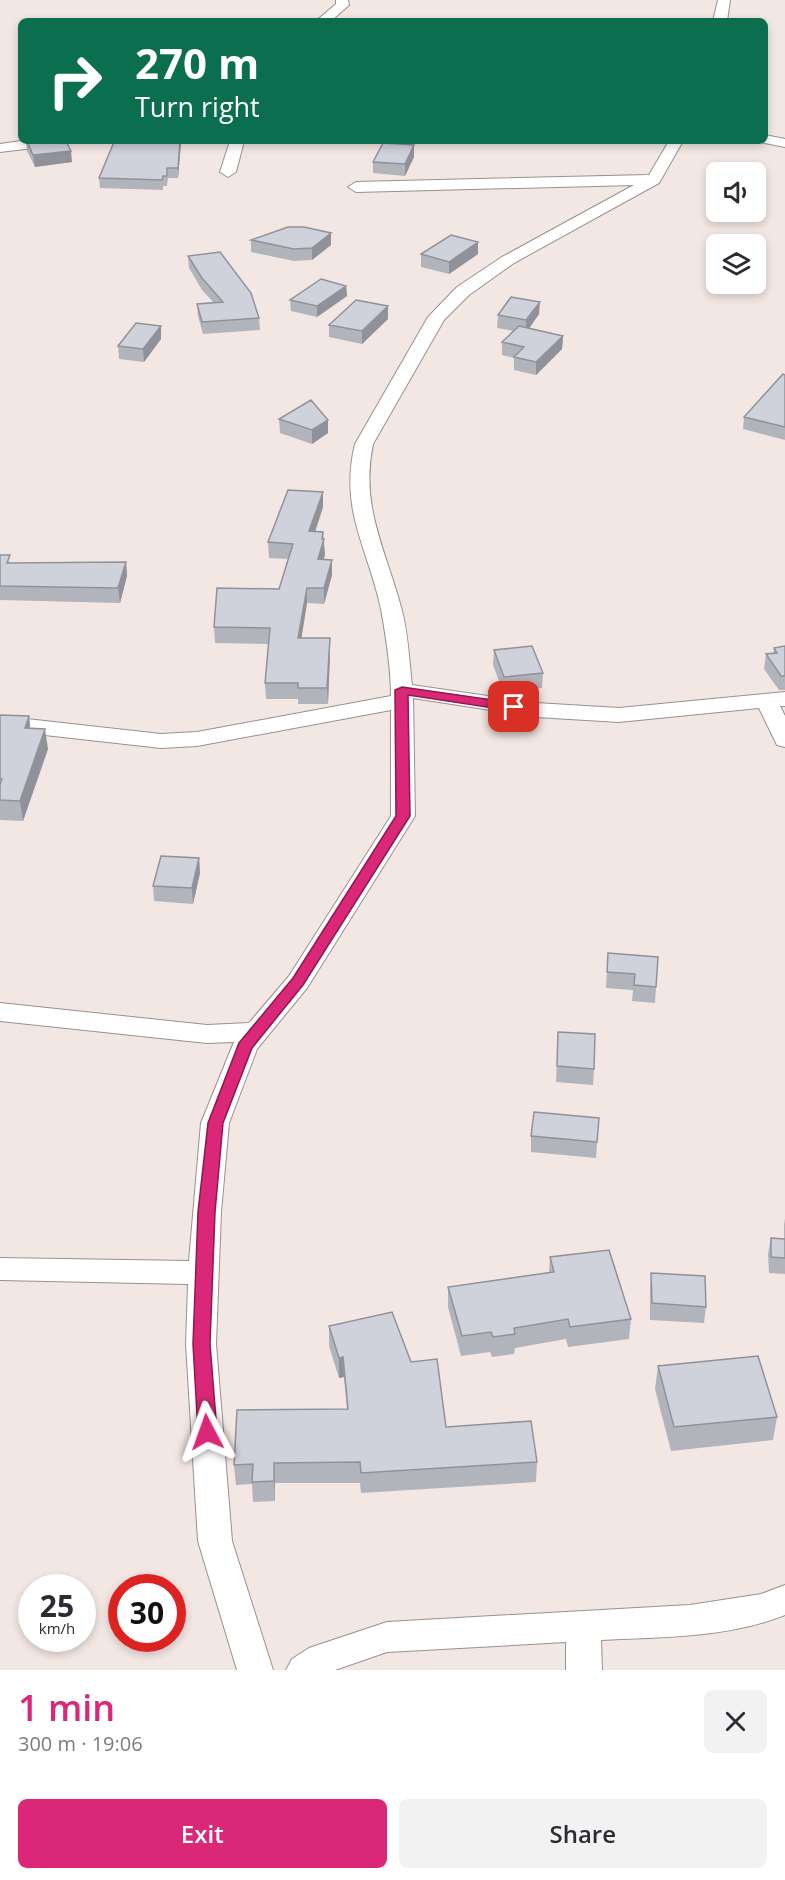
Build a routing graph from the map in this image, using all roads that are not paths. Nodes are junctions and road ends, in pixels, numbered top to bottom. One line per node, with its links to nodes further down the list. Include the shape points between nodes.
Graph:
1 (342, 0): 3 (street, via 343,5)
2 (724, 0): 4 (street)
3 (327, 18)
4 (721, 18)
5 (768, 140): 6 (street)
6 (785, 143)
7 (33, 144): 10 (street)
8 (236, 144): 11 (street)
9 (674, 144): 12 (street)
10 (0, 148)
11 (228, 172)
12 (654, 180): 13 (street); 14 (street, via 508,260 463,291 437,317 364,444 358,492 391,609)
13 (356, 187)
14 (401, 696): 15 (street, via 619,715); 16 (street, via 197,739 161,741); 19 (street, via 403,816 298,981)
15 (776, 700): 17 (street)
16 (0, 723)
17 (785, 740)
18 (0, 1012): 19 (street, via 207,1034)
19 (256, 1032): 21 (street, via 245,1046 216,1123)
20 (0, 1269): 21 (street)
21 (204, 1273): 24 (street, via 201,1344 215,1541)
22 (785, 1600): 23 (street, via 762,1609 690,1620)
23 (583, 1626): 25 (street, via 387,1637 321,1659); 26 (street)
24 (255, 1670)
25 (304, 1670)
26 (584, 1670)

